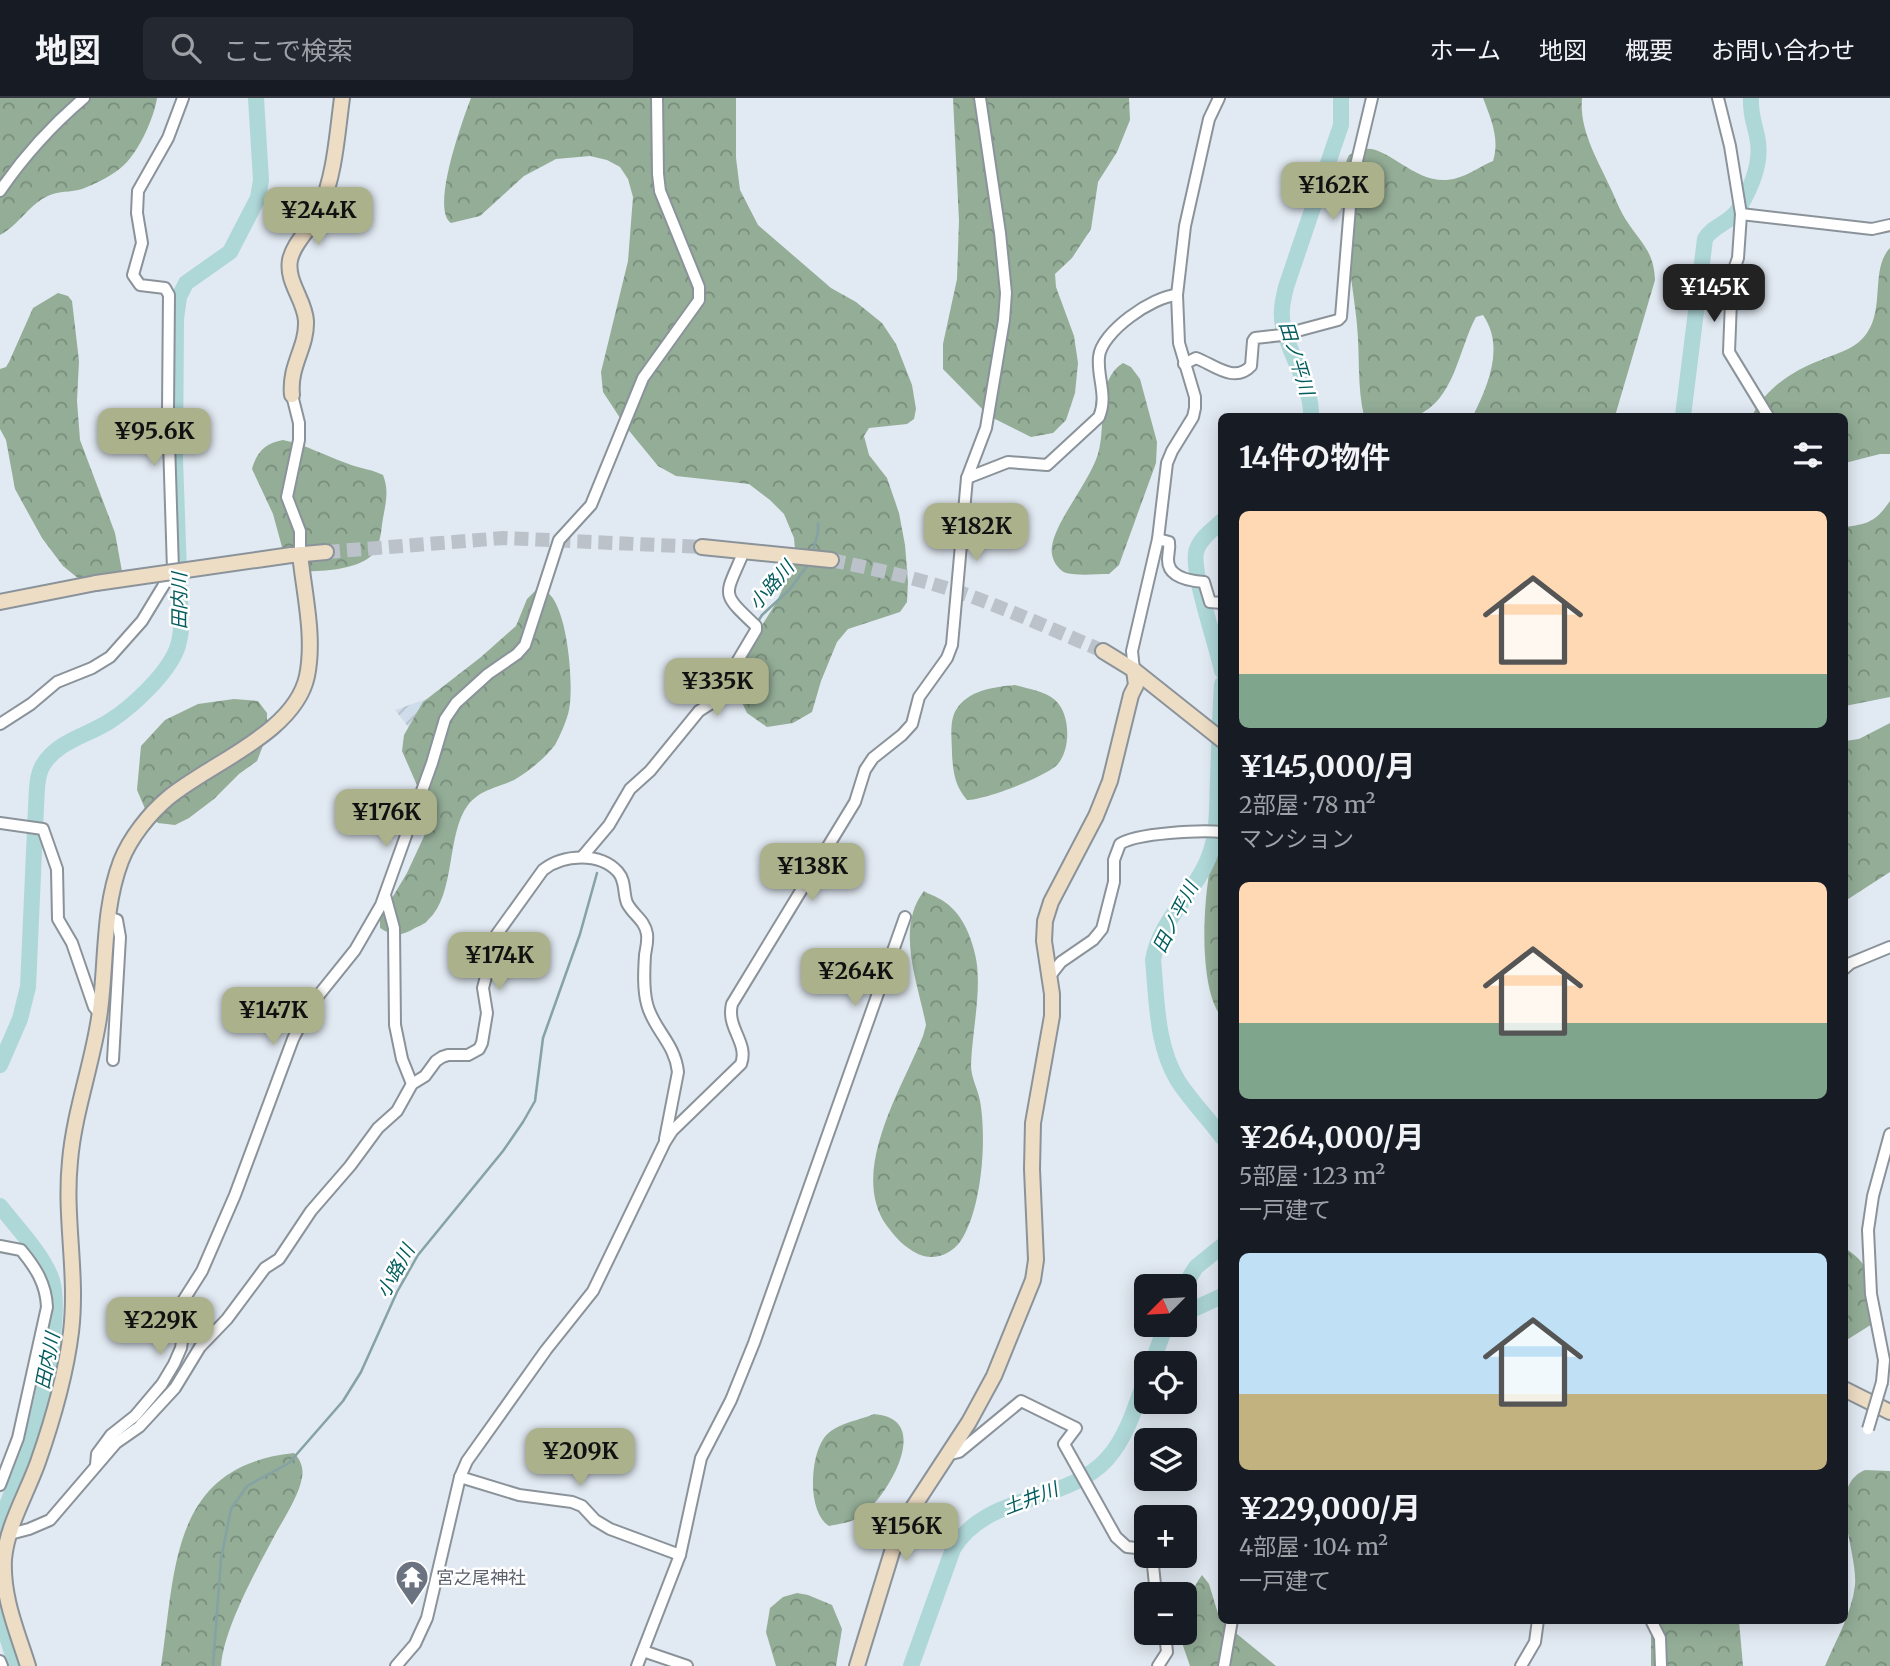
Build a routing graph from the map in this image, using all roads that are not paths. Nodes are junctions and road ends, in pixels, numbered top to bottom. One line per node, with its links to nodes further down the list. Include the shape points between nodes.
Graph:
1 (84, 98): 9 (street, via 47,131)
2 (183, 98): 27 (street, via 168,138 138,191 142,243 133,275 140,285 165,288 169,295 173,570 142,621 110,657 57,682)
3 (342, 98): 14 (street, via 325,198 289,268 306,324 293,368)
4 (657, 98): 32 (street, via 660,191 701,295 643,378 591,505 558,540 525,645 488,674 445,719)
5 (980, 98): 16 (street, via 1006,293 986,428)
6 (1219, 98): 12 (street, via 1209,119 1185,226)
7 (1372, 98): 13 (street, via 1352,182 1338,320 1255,338 1251,366 1244,372 1225,372 1196,358)
8 (1718, 98): 10 (street)
9 (0, 191)
10 (1740, 209): 11 (street, via 1872,229); 15 (street, via 1729,352)
11 (1890, 225)
12 (1177, 295): 13 (street); 16 (street, via 1158,299 1110,333 1099,356 1104,395 1099,417 1052,462 1039,466 1008,462)
13 (1184, 363): 17 (street, via 1195,408 1167,463)
14 (292, 395): 21 (street, via 299,440 287,497 300,531)
15 (1766, 413)
16 (967, 478): 42 (street, via 956,613 947,658 919,697 912,723 865,770 855,802 732,1004 730,1022 742,1048 741,1064)
17 (1158, 540): 24 (street, via 1169,542 1170,569 1199,582 1210,602); 26 (street, via 1132,651)
18 (702, 547): 19 (street)
19 (744, 551): 22 (street); 31 (street, via 728,597 756,630 731,672 724,695 699,711 630,789 609,825)
20 (326, 552): 21 (street)
21 (296, 555): 23 (street, bridge, via 96,583); 33 (street, via 309,659 299,696 288,714 271,728 167,799 145,822 123,857)
22 (831, 560)
23 (0, 602)
24 (1218, 603)
25 (1103, 651): 26 (street)
26 (1134, 670): 28 (street); 37 (street, via 1136,685 1110,781 1045,921)
27 (0, 724)
28 (1218, 737)
29 (0, 823): 38 (street, via 42,829 57,869 58,919)
30 (1216, 832): 37 (street, via 1134,838 1120,844 1102,929)
31 (582, 857): 40 (street, via 543,870 497,934 483,988 487,1013 479,1049 468,1055 442,1057); 42 (street, via 619,873 626,901 647,931 646,1002 678,1072)
32 (385, 895): 40 (street, via 394,928 395,1025); 48 (street, via 371,925 310,1006 293,1039 235,1195 202,1271 183,1301 183,1335 174,1364 142,1408 104,1444)
33 (108, 917): 38 (street); 39 (street, via 120,925)
34 (905, 918): 53 (street, via 754,1343 701,1458)
35 (1890, 947): 36 (street)
36 (1848, 966)
37 (1050, 976): 47 (street, via 1052,1016 1032,1123 1033,1280 994,1376)
38 (100, 1014): 51 (street, via 70,1161 71,1335 39,1461)
39 (113, 1060)
40 (412, 1083): 48 (street, via 397,1111 310,1211 279,1259 265,1268 174,1388)
41 (1890, 1133): 46 (street, bridge, via 1868,1230 1871,1294 1884,1360)
42 (665, 1142): 49 (street, via 593,1291 546,1350)
43 (0, 1246): 50 (street, via 21,1250 30,1260 44,1285 47,1307 18,1438)
44 (1848, 1391): 45 (street)
45 (1890, 1412)
46 (1868, 1429)
47 (947, 1455): 52 (street, via 959,1452 1021,1401 1076,1428 1065,1444 1120,1543); 63 (street, via 899,1529)
48 (96, 1465): 51 (street, via 50,1520)
49 (460, 1477): 53 (street, via 519,1495 572,1502 610,1529); 60 (street, via 427,1618 415,1644)
50 (0, 1485)
51 (4, 1541): 59 (street, via 7,1598)
52 (1134, 1548)
53 (680, 1555): 58 (street)
54 (1231, 1624): 65 (street)
55 (1537, 1624): 66 (street, via 1535,1642)
56 (1653, 1624): 67 (street, via 1660,1638)
57 (1166, 1645): 64 (street)
58 (643, 1651): 61 (street); 62 (street)
59 (28, 1666)
60 (396, 1666)
61 (637, 1666)
62 (687, 1666)
63 (857, 1666)
64 (1158, 1666)
65 (1224, 1666)
66 (1521, 1666)
67 (1661, 1666)

